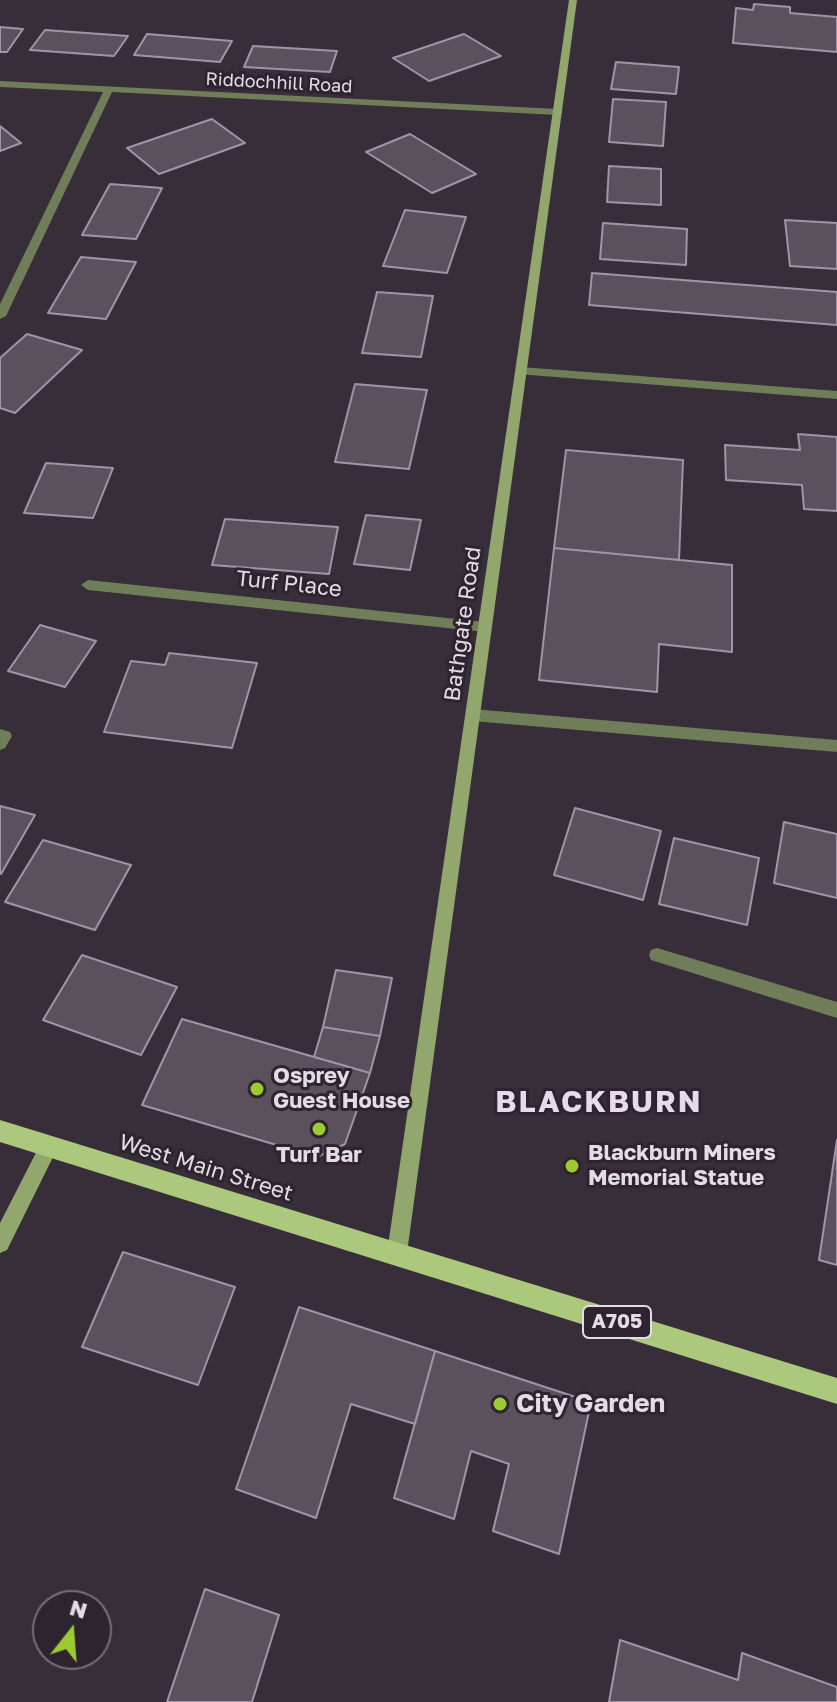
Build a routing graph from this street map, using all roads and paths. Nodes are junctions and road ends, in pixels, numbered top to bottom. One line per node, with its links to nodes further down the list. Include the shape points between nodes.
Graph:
1 (573, 0): 4 (main road, Bathgate Road)
2 (0, 84): 3 (street, Riddochhill Road)
3 (108, 91): 4 (street, Riddochhill Road); 5 (street)
4 (558, 112): 6 (main road, Bathgate Road)
5 (0, 316)
6 (521, 371): 7 (street); 9 (main road, Bathgate Road)
7 (837, 395)
8 (88, 585): 9 (street, Turf Place)
9 (485, 627): 10 (main road, Bathgate Road)
10 (472, 715): 13 (street); 19 (main road, Bathgate Road)
11 (0, 735): 12 (street, via 5,736)
12 (0, 744)
13 (837, 746)
14 (657, 955): 15 (street)
15 (837, 1010)
16 (0, 1131): 17 (main road, West Main Street / A705)
17 (49, 1147): 18 (main road); 19 (main road, West Main Street / A705)
18 (0, 1243)
19 (397, 1253): 20 (main road, A705)
20 (837, 1391)

